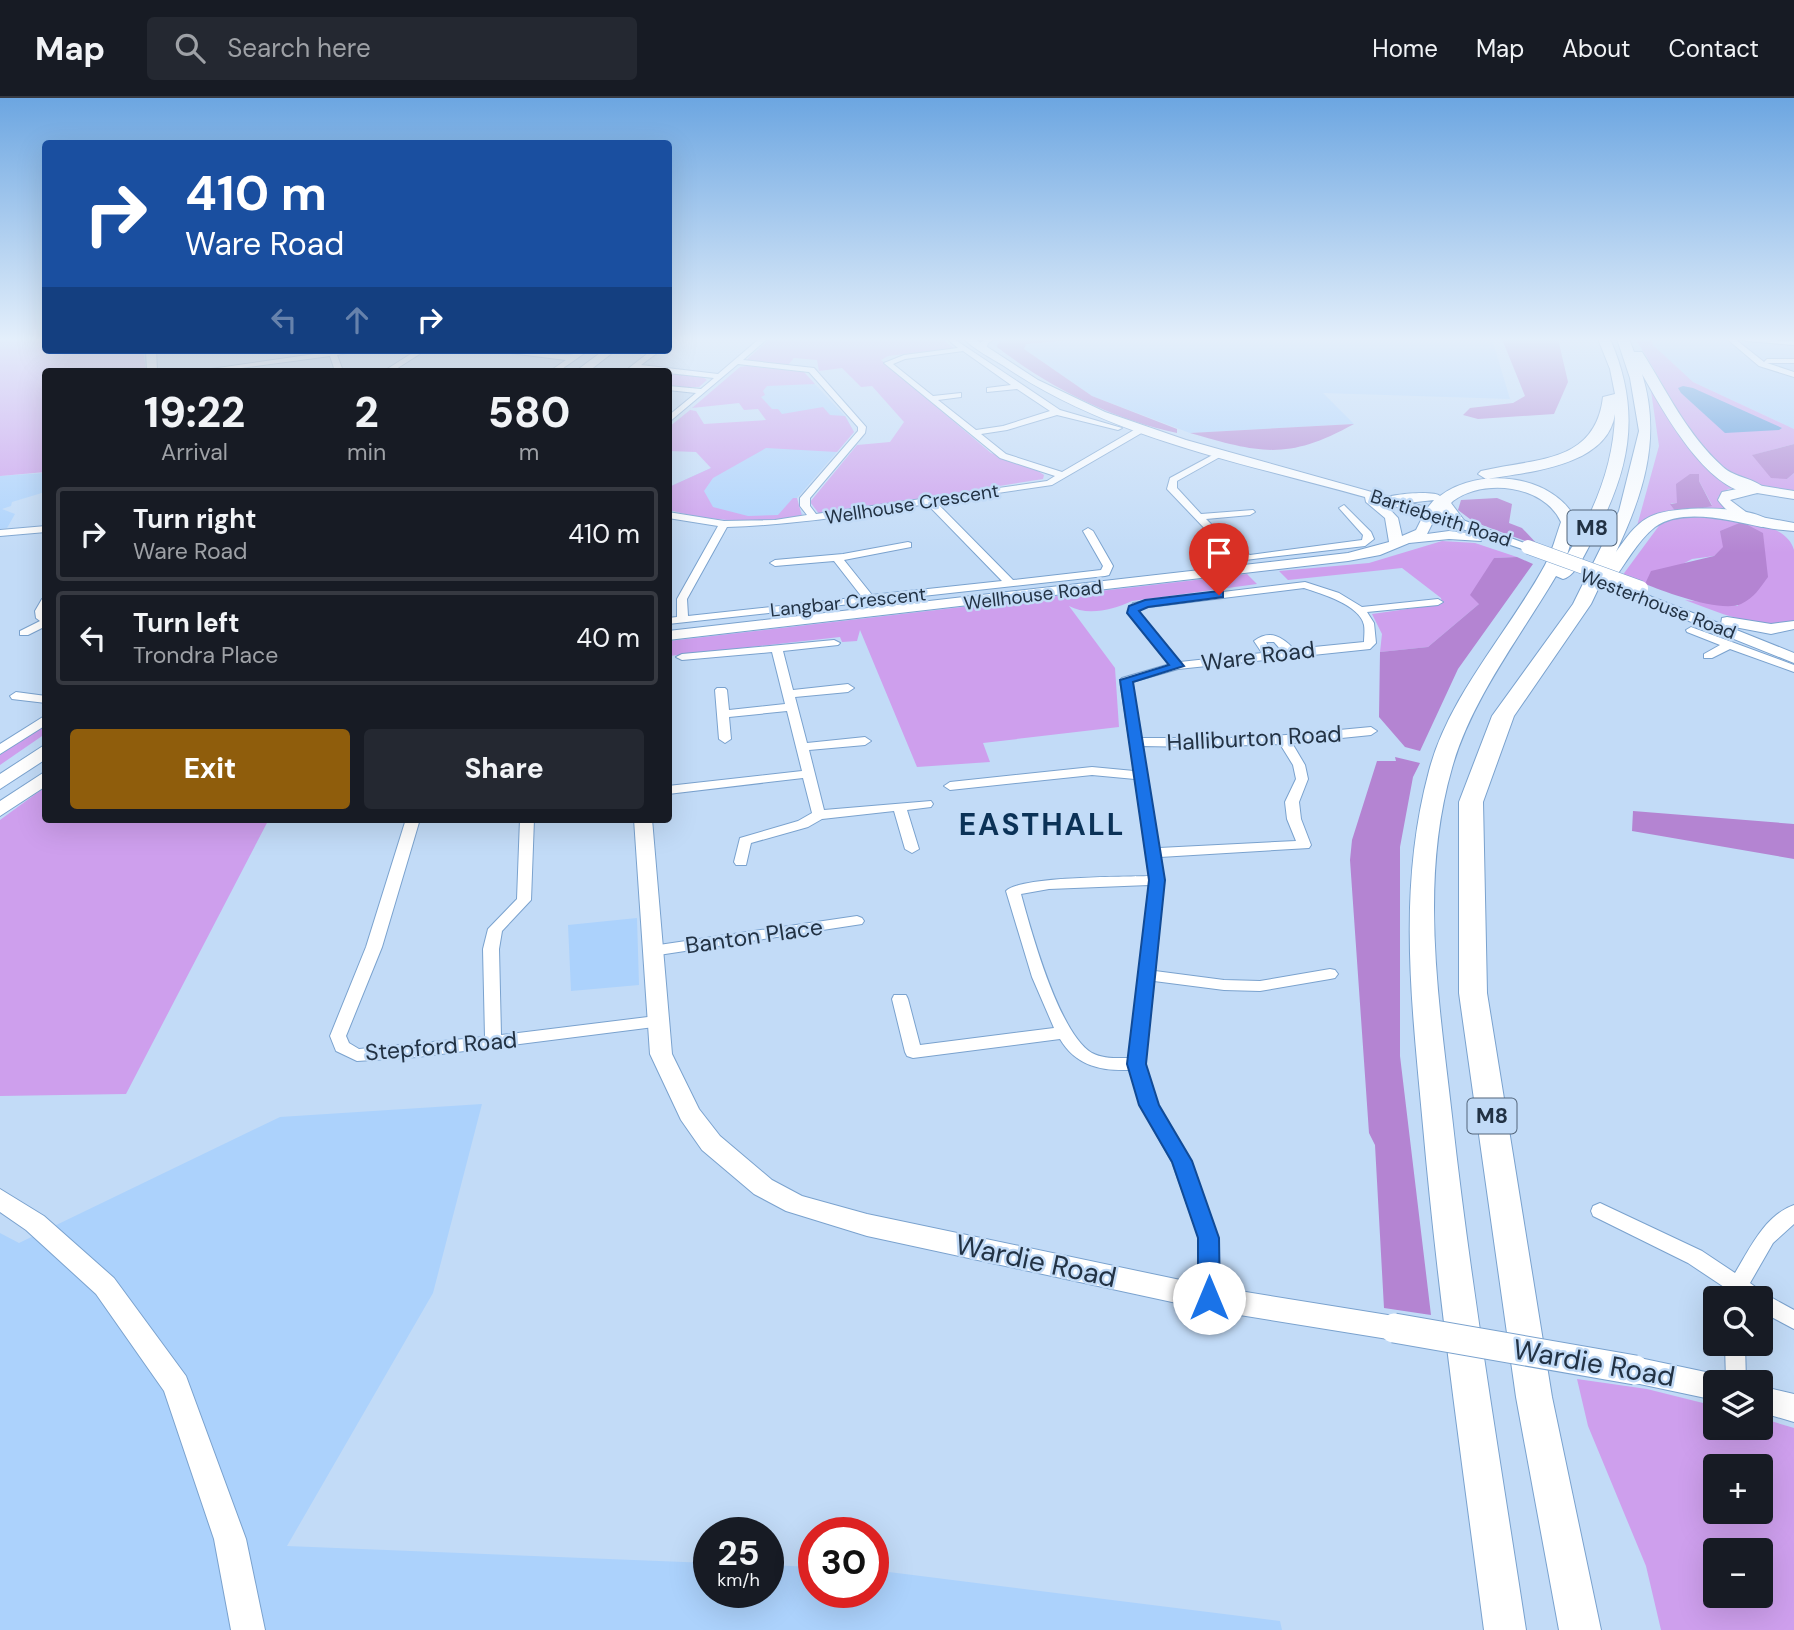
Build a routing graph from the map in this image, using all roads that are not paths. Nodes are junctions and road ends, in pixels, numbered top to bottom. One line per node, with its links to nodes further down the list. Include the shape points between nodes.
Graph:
1 (847, 410): 24 (street, via 862,431 805,498)
2 (947, 410): 11 (street)
3 (1093, 410): 10 (street, Bartiebeith Road)
4 (1608, 410): 20 (highway, via 1601,434 1588,446 1549,462 1457,481)
5 (1621, 410): 61 (highway, M8, via 1619,453 1592,528 1558,581)
6 (1642, 410): 48 (highway, M8, via 1646,431 1627,511 1582,604)
7 (1672, 410): 14 (highway, via 1714,468)
8 (1057, 412): 9 (street, Bartiebeith Road); 11 (street)
9 (1118, 428)
10 (1142, 429): 12 (street, Bartiebeith Road); 13 (street, Wellhouse Crescent)
11 (973, 433): 13 (street, via 1003,456)
12 (1223, 453): 15 (street, Bartiebeith Road); 23 (street, via 1173,480 1172,489)
13 (1063, 475): 18 (street, Wellhouse Crescent, via 1049,483)
14 (1757, 489): 16 (street); 26 (street, via 1733,492 1724,500 1735,512)
15 (1354, 490): 17 (street, Bartiebeith Road); 20 (street, Bartiebeith Road); 35 (street, via 1389,513 1396,523)
16 (1789, 493)
17 (1390, 500): 20 (highway, via 1413,500)
18 (930, 501): 24 (street, Wellhouse Crescent); 39 (street)
19 (1344, 508): 23 (street, via 1368,534 1365,543 1249,558 1233,552)
20 (1428, 509): 25 (highway, via 1446,512); 33 (street, Bartiebeith Road); 35 (street, Wellhouse Road, via 1421,533); 61 (highway, via 1468,487 1509,485 1546,496 1568,516 1569,530 1555,563)
21 (672, 516): 27 (street, Wellhouse Crescent)
22 (1262, 516): 23 (street, via 1250,508)
23 (1199, 517)
24 (815, 519): 27 (street, Wellhouse Crescent)
25 (1458, 523): 36 (street, Bartiebeith Road)
26 (1765, 523): 28 (street); 32 (street); 48 (highway, M8, via 1693,514 1651,523)
27 (724, 524): 45 (street, via 682,599)
28 (1794, 527)
29 (42, 529): 31 (street)
30 (1088, 531): 39 (street, Langbar Crescent, via 1108,566 1105,573)
31 (0, 533)
32 (1794, 539)
33 (1496, 544): 35 (street, via 1449,535); 36 (street, Bartiebeith Road)
34 (908, 545): 37 (street)
35 (1395, 545): 53 (street, Wellhouse Road, via 1348,557 1261,569)
36 (1525, 550): 40 (street, Westerhouse Road)
37 (836, 557): 38 (street); 41 (street)
38 (775, 563)
39 (1010, 583): 41 (street, Langbar Crescent)
40 (1635, 590): 44 (street, Westerhouse Road); 57 (street, Westerhouse Road)
41 (869, 599): 45 (street, Langbar Crescent)
42 (1438, 602): 43 (street)
43 (1360, 610): 60 (street, Ware Road, via 1369,623 1370,643 1357,647); 60 (street, via 1305,585 1137,606 1133,613)
44 (1707, 614): 49 (street, via 1759,627); 57 (street, Westerhouse Road)
45 (683, 620): 46 (street, Langbar Crescent)
46 (672, 621)
47 (42, 622): 52 (street)
48 (1568, 623): 117 (highway, M8, via 1503,716 1471,802 1473,993 1534,1397)
49 (1794, 625)
50 (1691, 630): 55 (street)
51 (1794, 631): 57 (street)
52 (24, 633)
53 (672, 636)
54 (834, 643): 56 (street)
55 (1728, 645): 58 (street); 62 (street)
56 (777, 648): 59 (street); 67 (street)
57 (1785, 650)
58 (1708, 656)
59 (682, 657)
60 (1177, 666): 74 (street, Ware Road, via 1126,680)
61 (1490, 669): 116 (highway, M8, via 1451,741 1429,807 1421,911 1427,1032 1449,1235)
62 (1794, 669)
63 (848, 688): 67 (street)
64 (720, 690): 68 (street)
65 (16, 696): 66 (street)
66 (42, 699)
67 (791, 701): 68 (street); 75 (street)
68 (724, 714): 71 (street)
69 (42, 722): 76 (street)
70 (1371, 731): 73 (street, Halliburton Road)
71 (725, 739)
72 (864, 741): 75 (street)
73 (1285, 741): 74 (street, Halliburton Road); 92 (street, via 1302,779 1292,802 1304,845)
74 (1137, 742): 79 (street, Ware Road)
75 (802, 747): 78 (street)
76 (0, 750)
77 (42, 753): 81 (main road)
78 (809, 774): 83 (street); 87 (street)
79 (1142, 776): 82 (street, via 1092,771); 92 (street, Ware Road)
80 (42, 780): 86 (main road)
81 (0, 783)
82 (950, 786)
83 (672, 790)
84 (926, 804): 85 (street)
85 (899, 807): 87 (street); 91 (street)
86 (0, 810)
87 (819, 815): 93 (street, via 745,841)
88 (412, 823): 102 (street, Stepford Road, via 374,947 338,1036 342,1047 357,1055)
89 (527, 823): 102 (street, via 524,900 495,929 493,939)
90 (643, 823): 96 (street, Wardie Road)
91 (912, 849)
92 (1153, 853): 94 (street, Ware Road)
93 (741, 862)
94 (1157, 880): 98 (street, Ware Road); 101 (street, via 1013,891)
95 (857, 921): 96 (street, Banton Place)
96 (652, 951): 100 (street, Wardie Road)
97 (1330, 974): 98 (street, via 1260,986)
98 (1147, 975): 103 (street, Ware Road)
99 (900, 999): 101 (street, via 913,1052)
100 (656, 1022): 102 (street, Stepford Road); 109 (street, Wardie Road, via 667,1073 711,1143 764,1187 795,1204 867,1225)
101 (1064, 1034): 103 (street, via 1080,1054 1101,1064)
102 (493, 1042)
103 (1137, 1064): 109 (street, Ware Road, via 1149,1105 1181,1161 1209,1238)
104 (0, 1199): 115 (street, via 36,1223 105,1286 176,1385 230,1539)
105 (1600, 1211): 107 (street, via 1719,1270)
106 (1794, 1213): 108 (street, via 1766,1237)
107 (1732, 1286)
108 (1741, 1286)
109 (1209, 1298): 112 (street, Wardie Road, bridge)
110 (1773, 1308): 111 (street)
111 (1794, 1320)
112 (1703, 1384)
113 (1773, 1402): 114 (street)
114 (1794, 1408)
115 (248, 1630)
116 (1505, 1630)
117 (1580, 1630)

